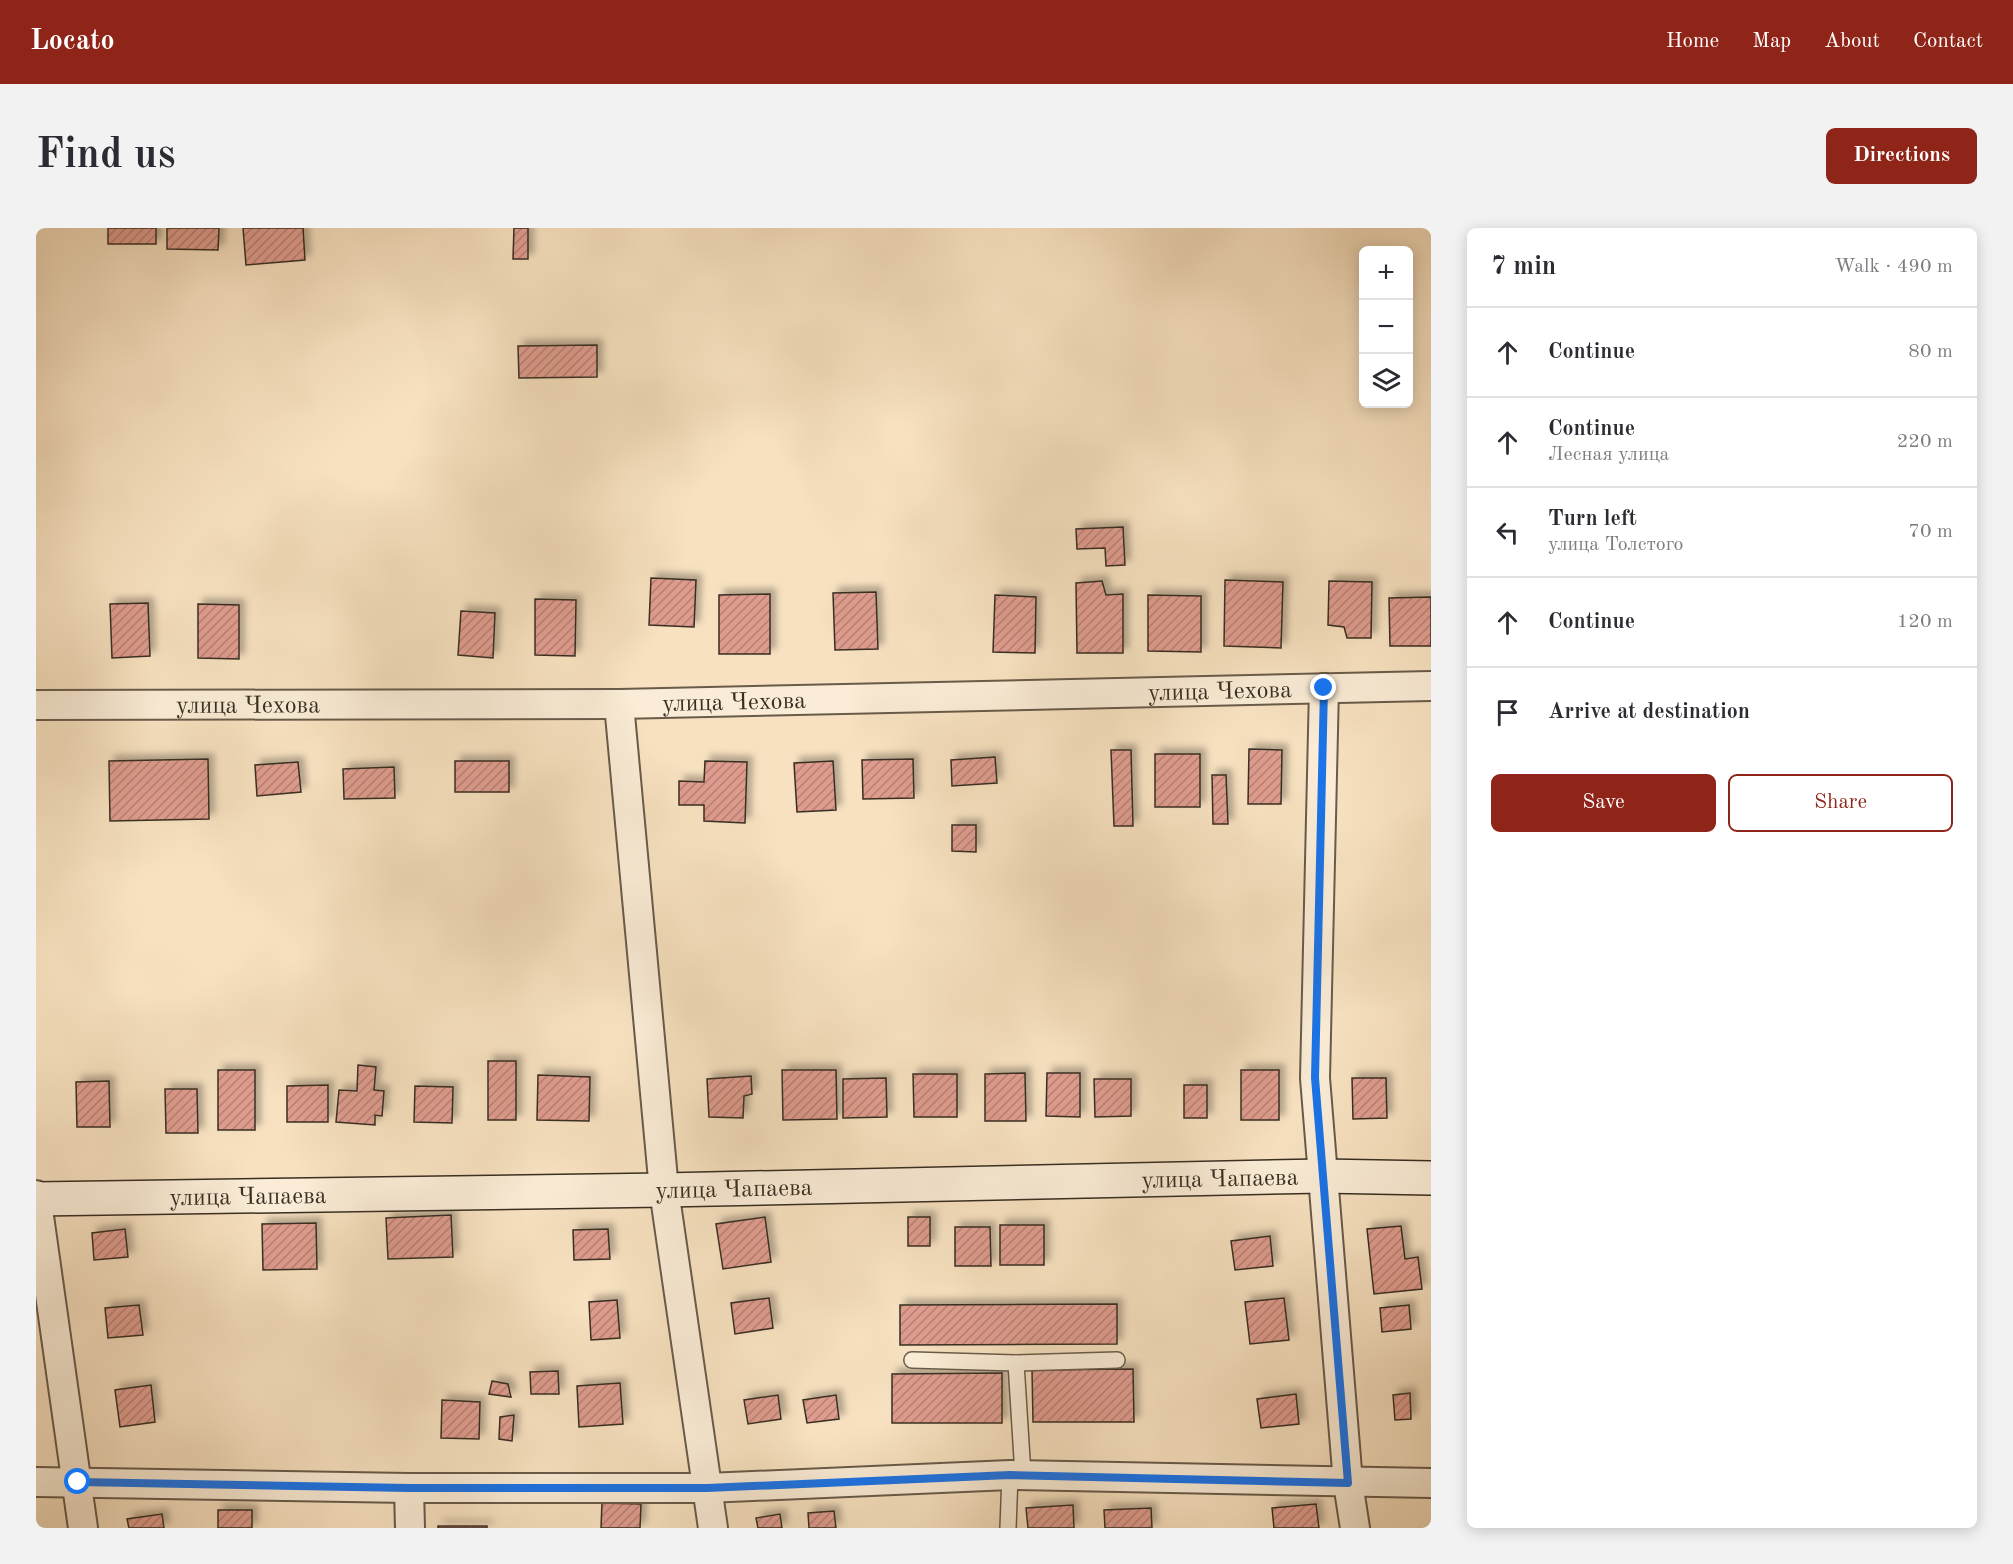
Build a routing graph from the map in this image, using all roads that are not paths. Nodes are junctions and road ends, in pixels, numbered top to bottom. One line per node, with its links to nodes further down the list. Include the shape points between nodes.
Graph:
1 (1431, 686): 2 (street, улица Чехова)
2 (1324, 688): 3 (street, улица Чехова); 5 (street, via 1315,1078)
3 (619, 704): 4 (street, улица Чехова); 7 (street)
4 (36, 705)
5 (1322, 1176): 6 (street, улица Чапаева); 7 (street, улица Чапаева); 15 (street)
6 (1431, 1178)
7 (664, 1190): 8 (street, улица Чапаева); 18 (street)
8 (36, 1198): 14 (street)
9 (912, 1360): 11 (lane)
10 (1117, 1360): 11 (lane)
11 (1016, 1363): 12 (lane)
12 (1016, 1475): 15 (street); 18 (street); 22 (lane)
13 (36, 1482): 14 (street)
14 (78, 1482): 17 (street); 19 (street)
15 (1348, 1483): 16 (street); 23 (street)
16 (1431, 1484)
17 (409, 1488): 18 (street); 20 (street)
18 (707, 1488): 21 (street)
19 (83, 1528)
20 (410, 1528)
21 (713, 1528)
22 (1008, 1528)
23 (1355, 1528)

